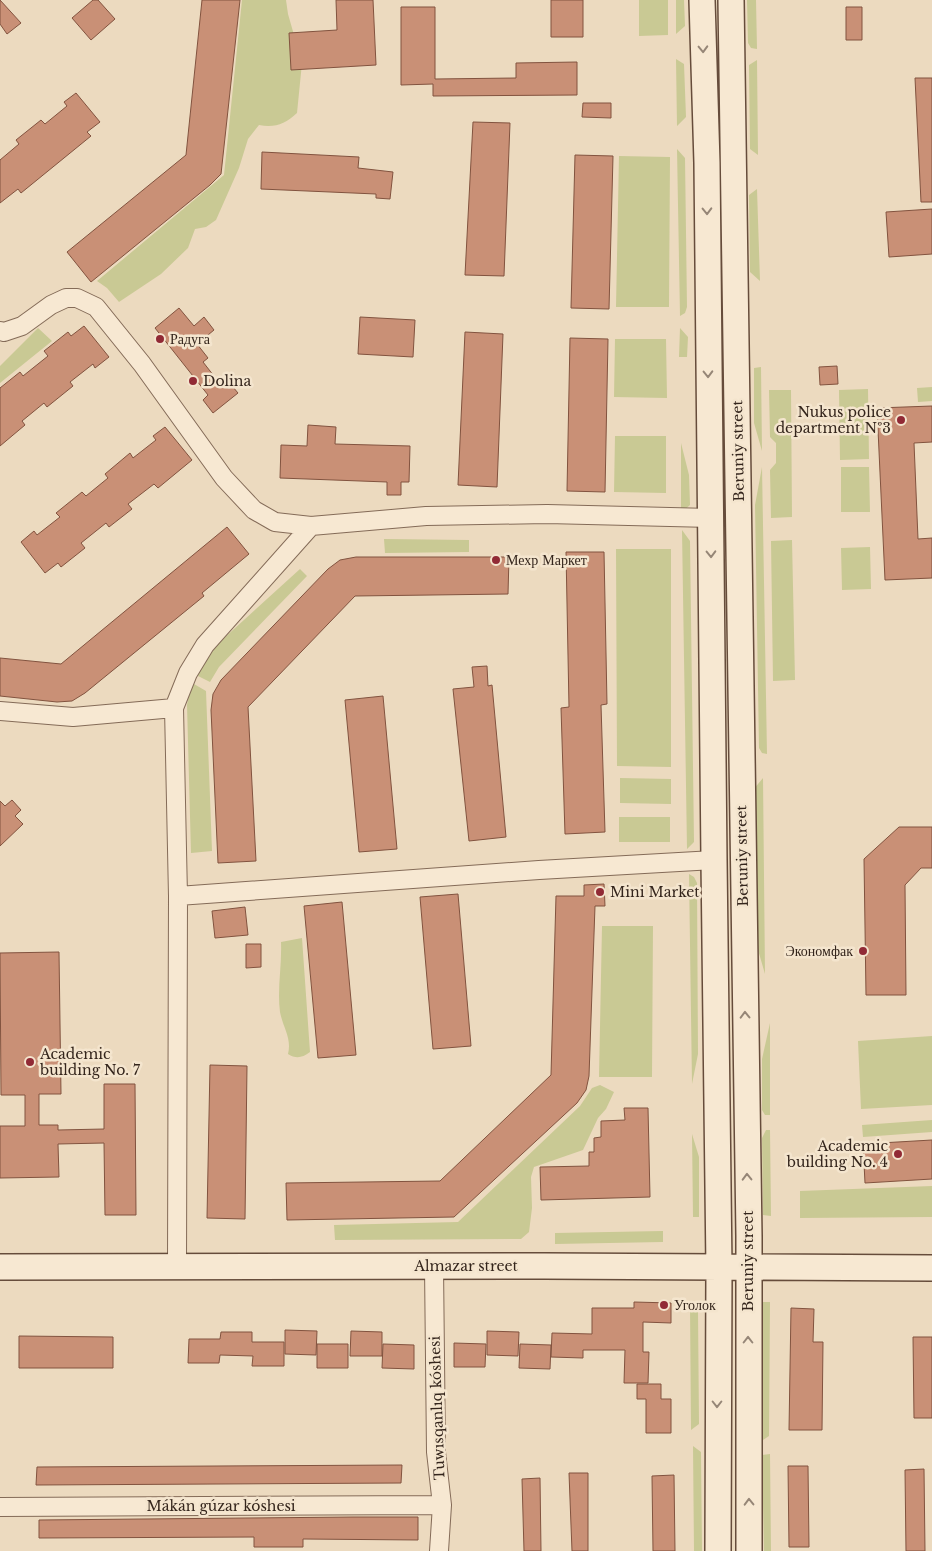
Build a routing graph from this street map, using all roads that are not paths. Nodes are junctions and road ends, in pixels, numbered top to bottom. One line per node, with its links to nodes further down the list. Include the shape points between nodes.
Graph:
1 (702, 0): 4 (street, Beruniy street, one-way to 4)
2 (732, 0): 3 (street, Beruniy street)
3 (733, 162): 4 (street); 16 (street, Beruniy street, one-way to 3)
4 (706, 163): 6 (street, Beruniy street, one-way to 6)
5 (0, 331): 7 (street, via 22,326 66,298 77,298 96,308 142,364 224,478 254,510 275,522)
6 (710, 518): 7 (street, via 557,514 436,516); 10 (street, Beruniy street, one-way to 10)
7 (311, 526): 8 (street, via 205,645 188,673)
8 (174, 708): 9 (street, via 73,718); 11 (street)
9 (0, 711)
10 (714, 860): 11 (street); 15 (street, Beruniy street)
11 (178, 896): 14 (street)
12 (434, 1266): 14 (street, Almazar street); 15 (street, Almazar street); 18 (street, Tuwısqanlıq kóshesi, via 436,1452)
13 (0, 1267): 14 (street, Almazar street)
14 (177, 1267)
15 (719, 1268): 16 (street, Almazar street); 21 (street, Beruniy street, one-way to 21)
16 (748, 1268): 17 (street, Almazar street); 22 (street, Beruniy street, one-way to 16)
17 (932, 1268)
18 (442, 1505): 19 (street, Mákán gúzar kóshesi); 20 (street, Tuwısqanlıq kóshesi)
19 (0, 1507)
20 (439, 1551)
21 (718, 1551)
22 (749, 1551)

